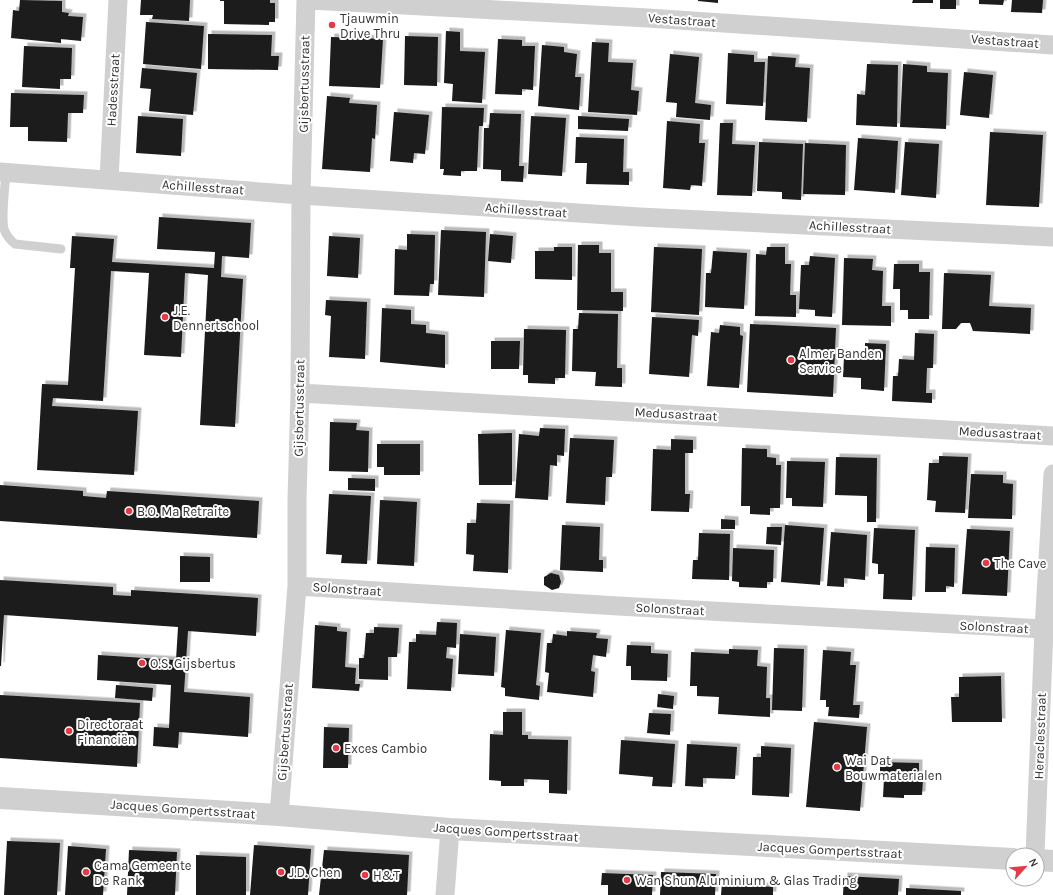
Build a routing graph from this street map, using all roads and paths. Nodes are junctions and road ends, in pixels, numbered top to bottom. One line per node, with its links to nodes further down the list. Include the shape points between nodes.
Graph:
1 (118, 0): 6 (street, Hadesstraat)
2 (306, 0): 7 (street, Gijsbertusstraat)
3 (310, 0): 4 (street, Vestastraat, via 655,18)
4 (1053, 45)
5 (3, 172): 6 (street, Achillesstraat); 9 (lane, via 3,222 4,231 9,239 15,244)
6 (109, 180): 7 (street, Achillesstraat)
7 (301, 195): 8 (street, Achillesstraat, via 640,217); 10 (street, Gijsbertusstraat)
8 (1053, 237)
9 (61, 249)
10 (300, 393): 11 (street, Medusastraat); 13 (street, Gijsbertusstraat)
11 (1053, 436)
12 (1053, 474): 14 (street, Heraclesstraat)
13 (296, 586): 14 (street, Solonstraat); 16 (street, Gijsbertusstraat)
14 (1044, 630): 18 (street, Heraclesstraat)
15 (0, 798): 16 (street, Jacques Gompertsstraat)
16 (279, 816): 17 (street, Jacques Gompertsstraat)
17 (450, 829): 19 (street, Jacques Gompertsstraat); 20 (street)
18 (1035, 847)
19 (1005, 859)
20 (445, 895)

